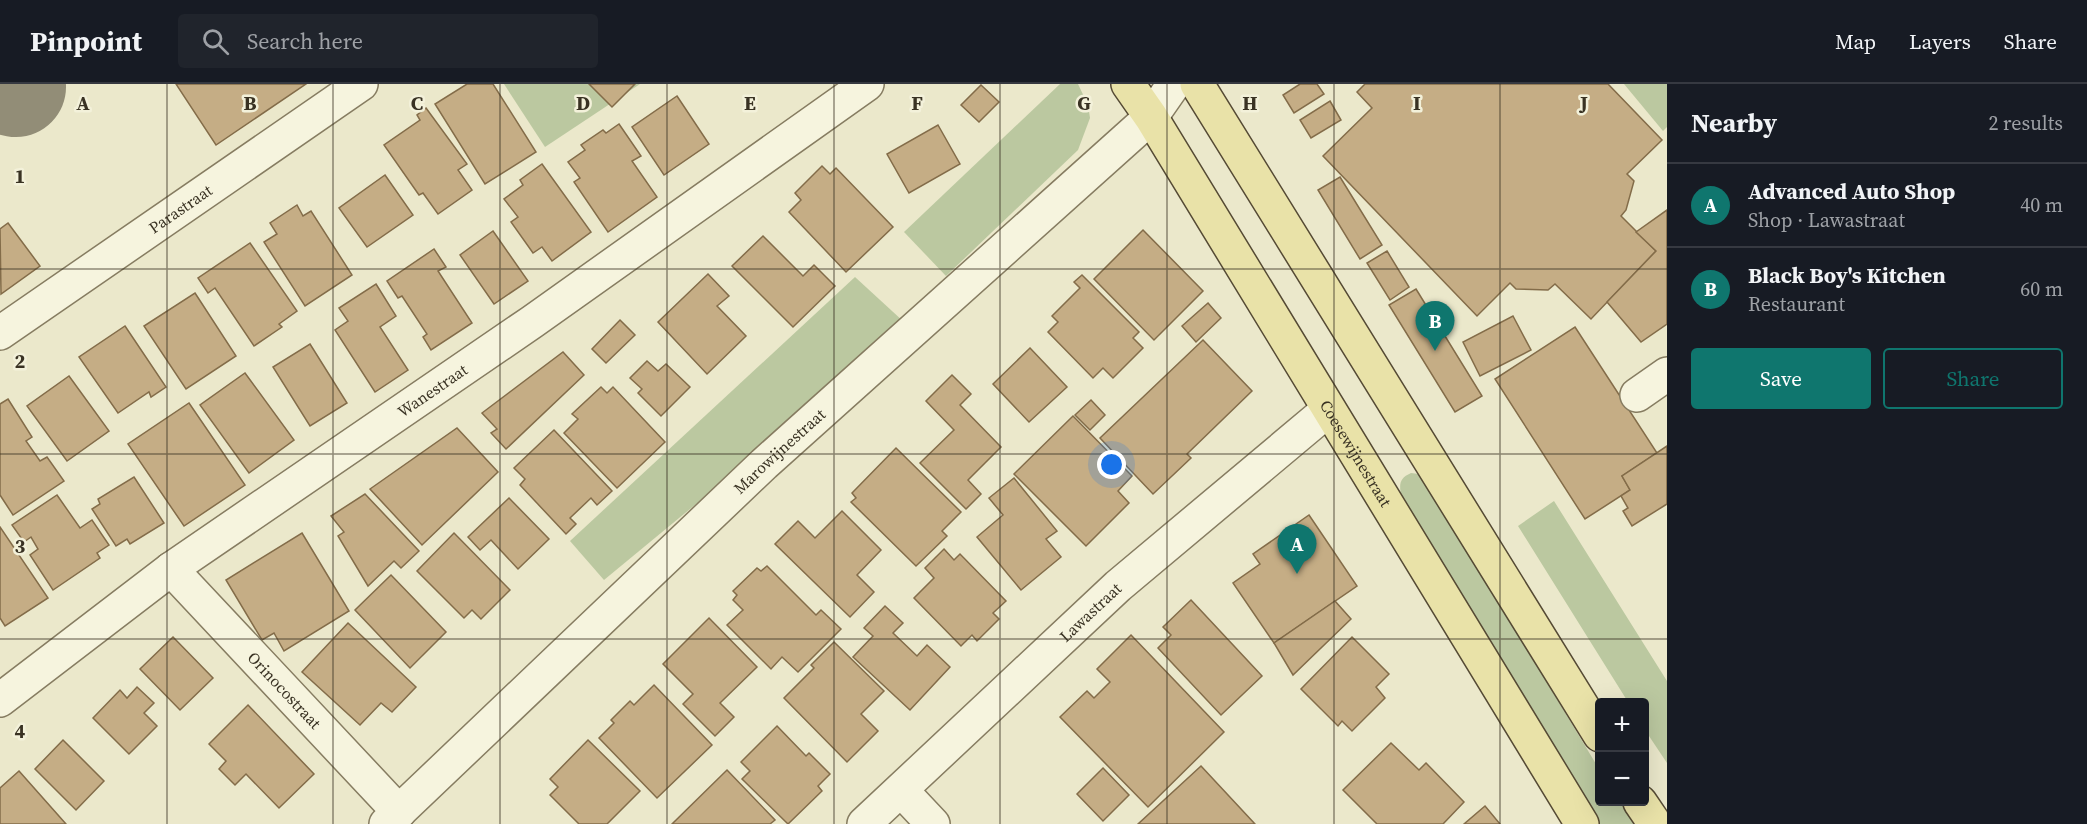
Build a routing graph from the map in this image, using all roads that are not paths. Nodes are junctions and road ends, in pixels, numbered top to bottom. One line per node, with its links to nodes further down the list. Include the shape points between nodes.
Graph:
1 (361, 84): 7 (street, Parastraat)
2 (867, 84): 11 (street, Wanestraat, via 532,322)
3 (1128, 84): 6 (main road, Coesewijnestraat)
4 (1174, 84): 6 (street, Marowijnestraat)
5 (1197, 84): 13 (main road)
6 (1151, 117): 10 (main road, Coesewijnestraat); 16 (street, Marowijnestraat, via 764,464)
7 (0, 333)
8 (1667, 374): 9 (street)
9 (1637, 395)
10 (1328, 410): 14 (street, Lawastraat, via 1118,586); 19 (main road, Coesewijnestraat)
11 (171, 569): 12 (street, Wanestraat); 16 (street, Orinocostraat)
12 (0, 700)
13 (1595, 728)
14 (901, 790): 17 (street, Lawastraat); 18 (street)
15 (1643, 806): 20 (main road)
16 (392, 818)
17 (864, 824)
18 (933, 824)
19 (1582, 824)
20 (1655, 824)

